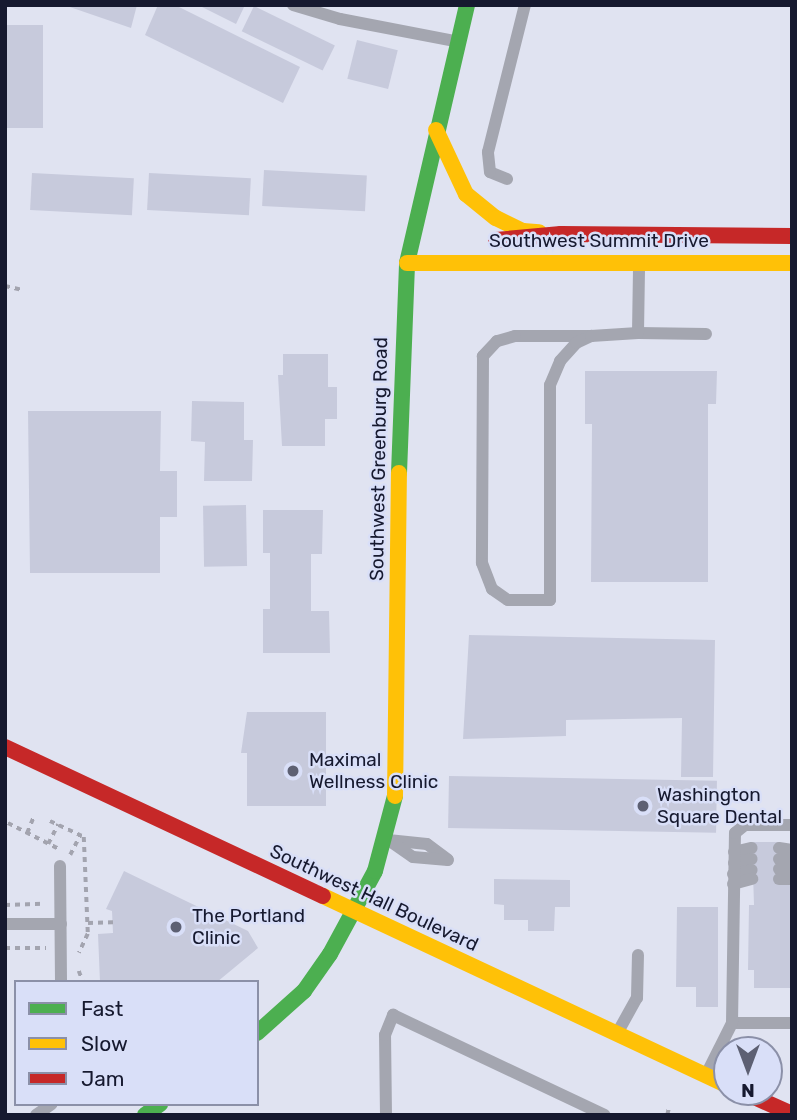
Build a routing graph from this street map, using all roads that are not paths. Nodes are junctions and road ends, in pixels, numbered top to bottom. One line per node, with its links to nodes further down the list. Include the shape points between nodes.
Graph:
1 (293, 5): 4 (lane)
2 (467, 5): 4 (main road, Southwest Greenburg Road)
3 (525, 5): 6 (lane, via 488,152 490,172)
4 (458, 42): 5 (main road, Southwest Greenburg Road)
5 (436, 130): 7 (main road, via 455,178 483,209 523,231); 10 (main road, Southwest Greenburg Road)
6 (507, 179)
7 (561, 234): 8 (main road, Southwest Summit Drive); 12 (main road, Southwest Summit Drive)
8 (640, 235): 9 (main road, Southwest Summit Drive); 13 (lane)
9 (792, 236)
10 (411, 237): 11 (main road); 14 (main road, Southwest Greenburg Road)
11 (436, 239)
12 (475, 240)
13 (639, 262): 14 (main road, Southwest Summit Drive); 15 (main road, Southwest Summit Drive); 16 (lane)
14 (407, 263): 23 (main road, Southwest Greenburg Road, via 400,366 397,779 387,839)
15 (792, 263)
16 (638, 333): 17 (lane); 18 (lane)
17 (706, 334)
18 (591, 335): 18 (lane, via 560,361 550,384 550,600 508,600 492,589 482,563 483,356 497,341 515,336)
19 (5, 747): 23 (main road, Southwest Hall Boulevard)
20 (792, 825): 22 (lane, via 739,828)
21 (60, 866): 25 (lane)
22 (733, 868): 22 (lane, via 752,864); 28 (lane)
23 (355, 912): 30 (main road, Southwest Greenburg Road, via 304,991); 31 (main road, Southwest Hall Boulevard)
24 (5, 924): 25 (lane)
25 (61, 924): 27 (lane)
26 (638, 955): 31 (lane, via 637,998)
27 (61, 980)
28 (732, 1023): 29 (lane); 32 (lane)
29 (792, 1023)
30 (259, 1031)
31 (617, 1033): 32 (main road, Southwest Hall Boulevard)
32 (706, 1075): 33 (main road, Southwest Hall Boulevard)
33 (713, 1078)
34 (774, 1106): 35 (main road)
35 (792, 1114)
36 (386, 1115): 37 (lane, via 385,1035 393,1016)
37 (605, 1115)

